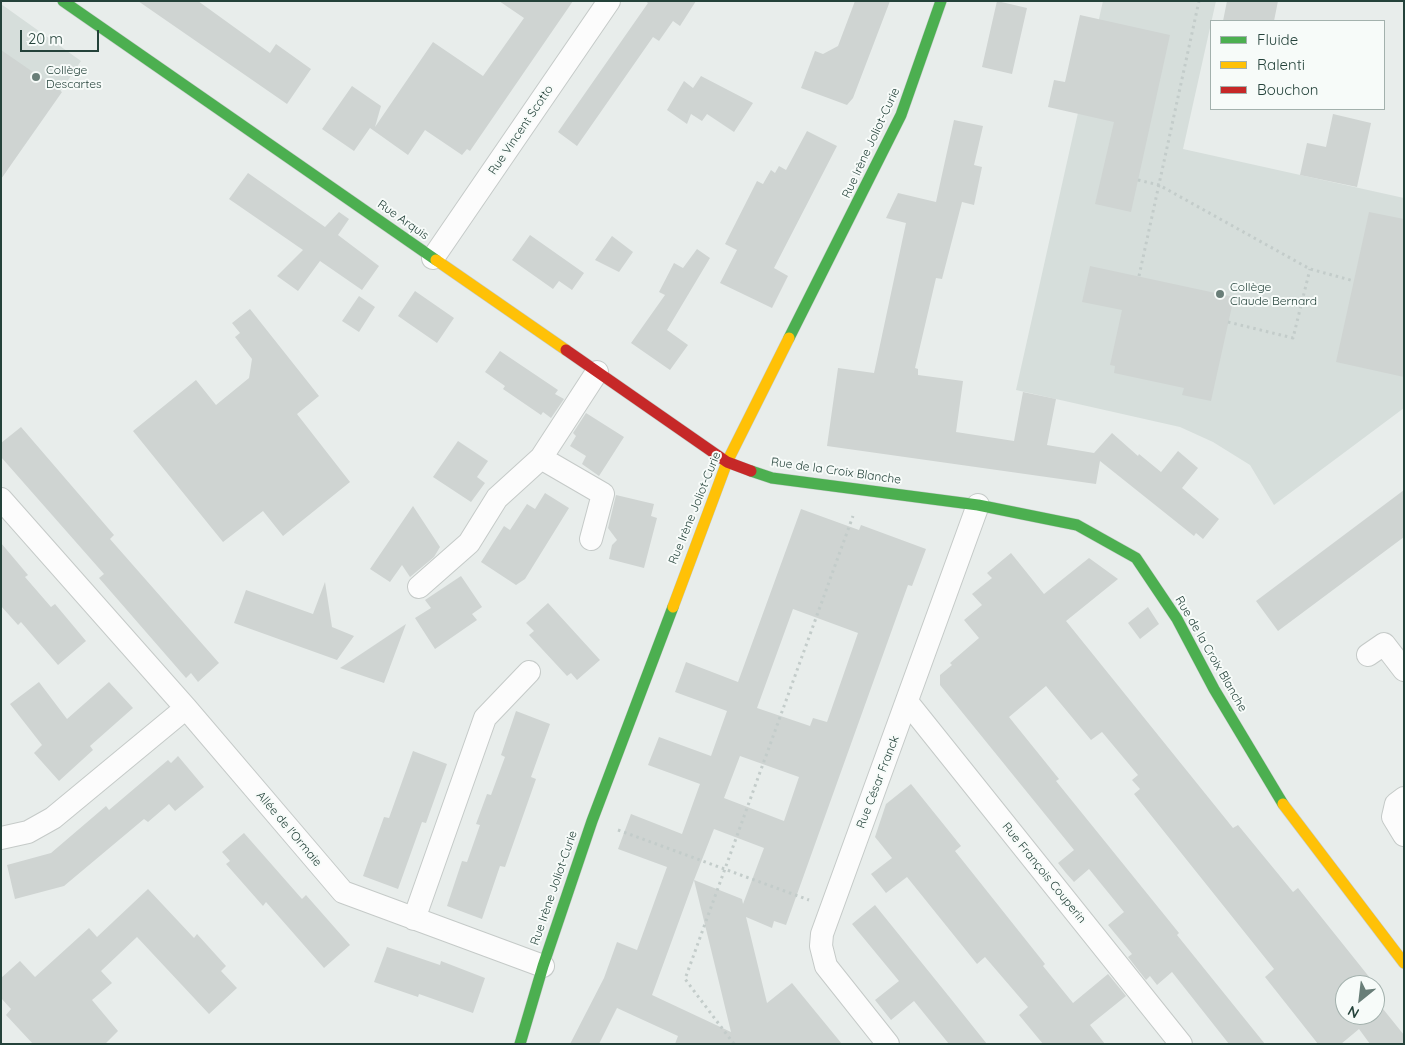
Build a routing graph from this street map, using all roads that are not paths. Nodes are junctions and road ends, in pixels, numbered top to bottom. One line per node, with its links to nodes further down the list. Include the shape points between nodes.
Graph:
1 (64, 1): 4 (street, Rue Arquis)
2 (609, 1): 4 (street, Rue Vincent Scotto)
3 (941, 1): 7 (street, Rue Irène Joliot-Curie, via 901,115)
4 (433, 258): 5 (street, Rue Arquis)
5 (597, 372): 6 (street); 7 (street, Rue Arquis)
6 (541, 458): 10 (street, via 603,494); 11 (street, via 497,498 468,543)
7 (727, 462): 9 (street, Rue de la Croix Blanche, via 772,478); 22 (street, Rue Irène Joliot-Curie, via 592,821)
8 (1, 499): 16 (street, Allée de l'Ormaie)
9 (978, 505): 15 (street, Rue César Franck); 21 (street, Rue de la Croix Blanche, via 1077,525 1136,558 1178,619 1214,689 1273,790)
10 (591, 539)
11 (420, 587)
12 (1368, 655): 13 (street, via 1384,644)
13 (1404, 670)
14 (529, 672): 20 (street, via 486,718)
15 (908, 703): 24 (street, Rue César Franck, via 831,907 821,946 826,966); 25 (street, Rue François Couperin)
16 (186, 708): 19 (street, via 52,818 28,832); 20 (street, Allée de l'Ormaie, via 343,892)
17 (1404, 798): 18 (street, via 1396,804 1393,817)
18 (1404, 834)
19 (1, 838)
20 (414, 919): 22 (street, Allée de l'Ormaie)
21 (1404, 963)
22 (542, 966): 23 (street, Rue Irène Joliot-Curie)
23 (520, 1044)
24 (888, 1044)
25 (1181, 1044)

